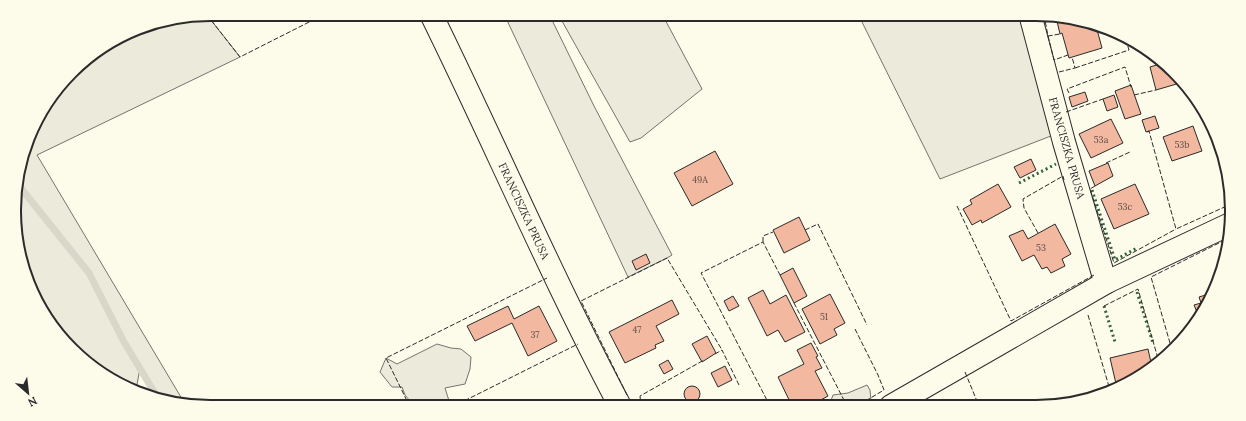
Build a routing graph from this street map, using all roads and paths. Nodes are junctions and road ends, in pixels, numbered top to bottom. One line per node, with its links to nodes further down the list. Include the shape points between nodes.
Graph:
1 (434, 21): 5 (street, FRANCISZKA PRUSA, via 562,292)
2 (1032, 21): 4 (street, FRANCISZKA PRUSA, via 1064,142)
3 (1224, 227): 4 (street)
4 (1107, 282): 6 (street)
5 (617, 400)
6 (901, 400)

